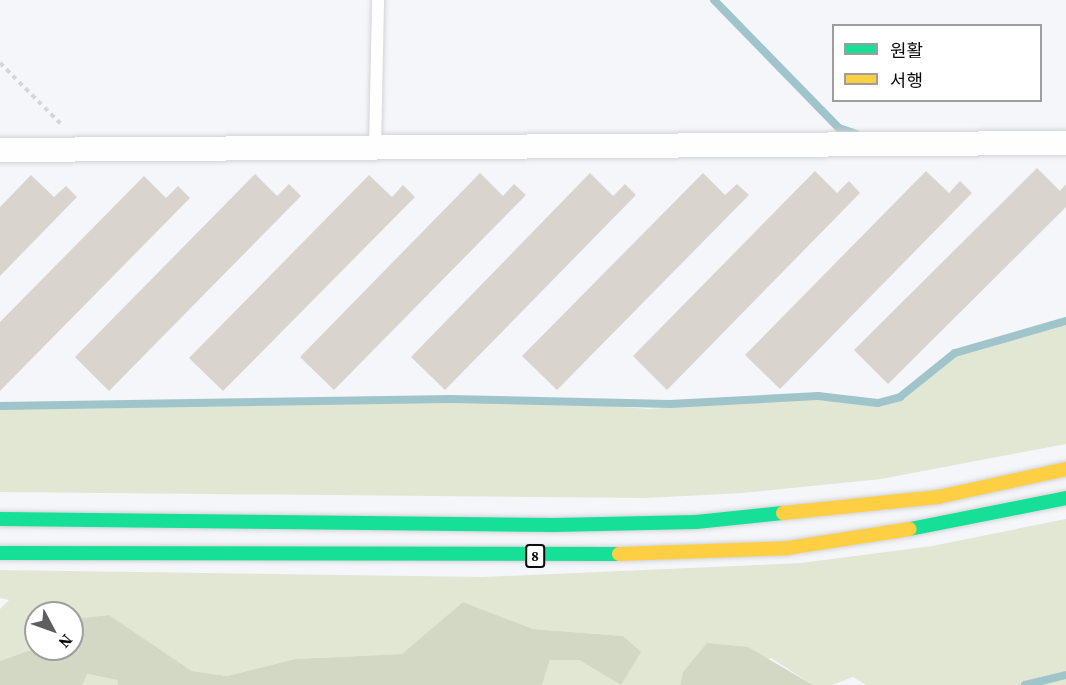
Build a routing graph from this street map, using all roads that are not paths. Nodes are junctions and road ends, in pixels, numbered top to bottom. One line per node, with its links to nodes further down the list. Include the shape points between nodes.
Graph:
1 (378, 0): 3 (lane)
2 (1066, 143): 3 (street)
3 (375, 147): 4 (street)
4 (0, 150)
5 (1066, 469): 7 (highway, 8, via 938,498 696,522 554,525)
6 (1066, 498): 8 (highway, 8, via 941,525 787,548 691,554)
7 (0, 519)
8 (0, 553)

